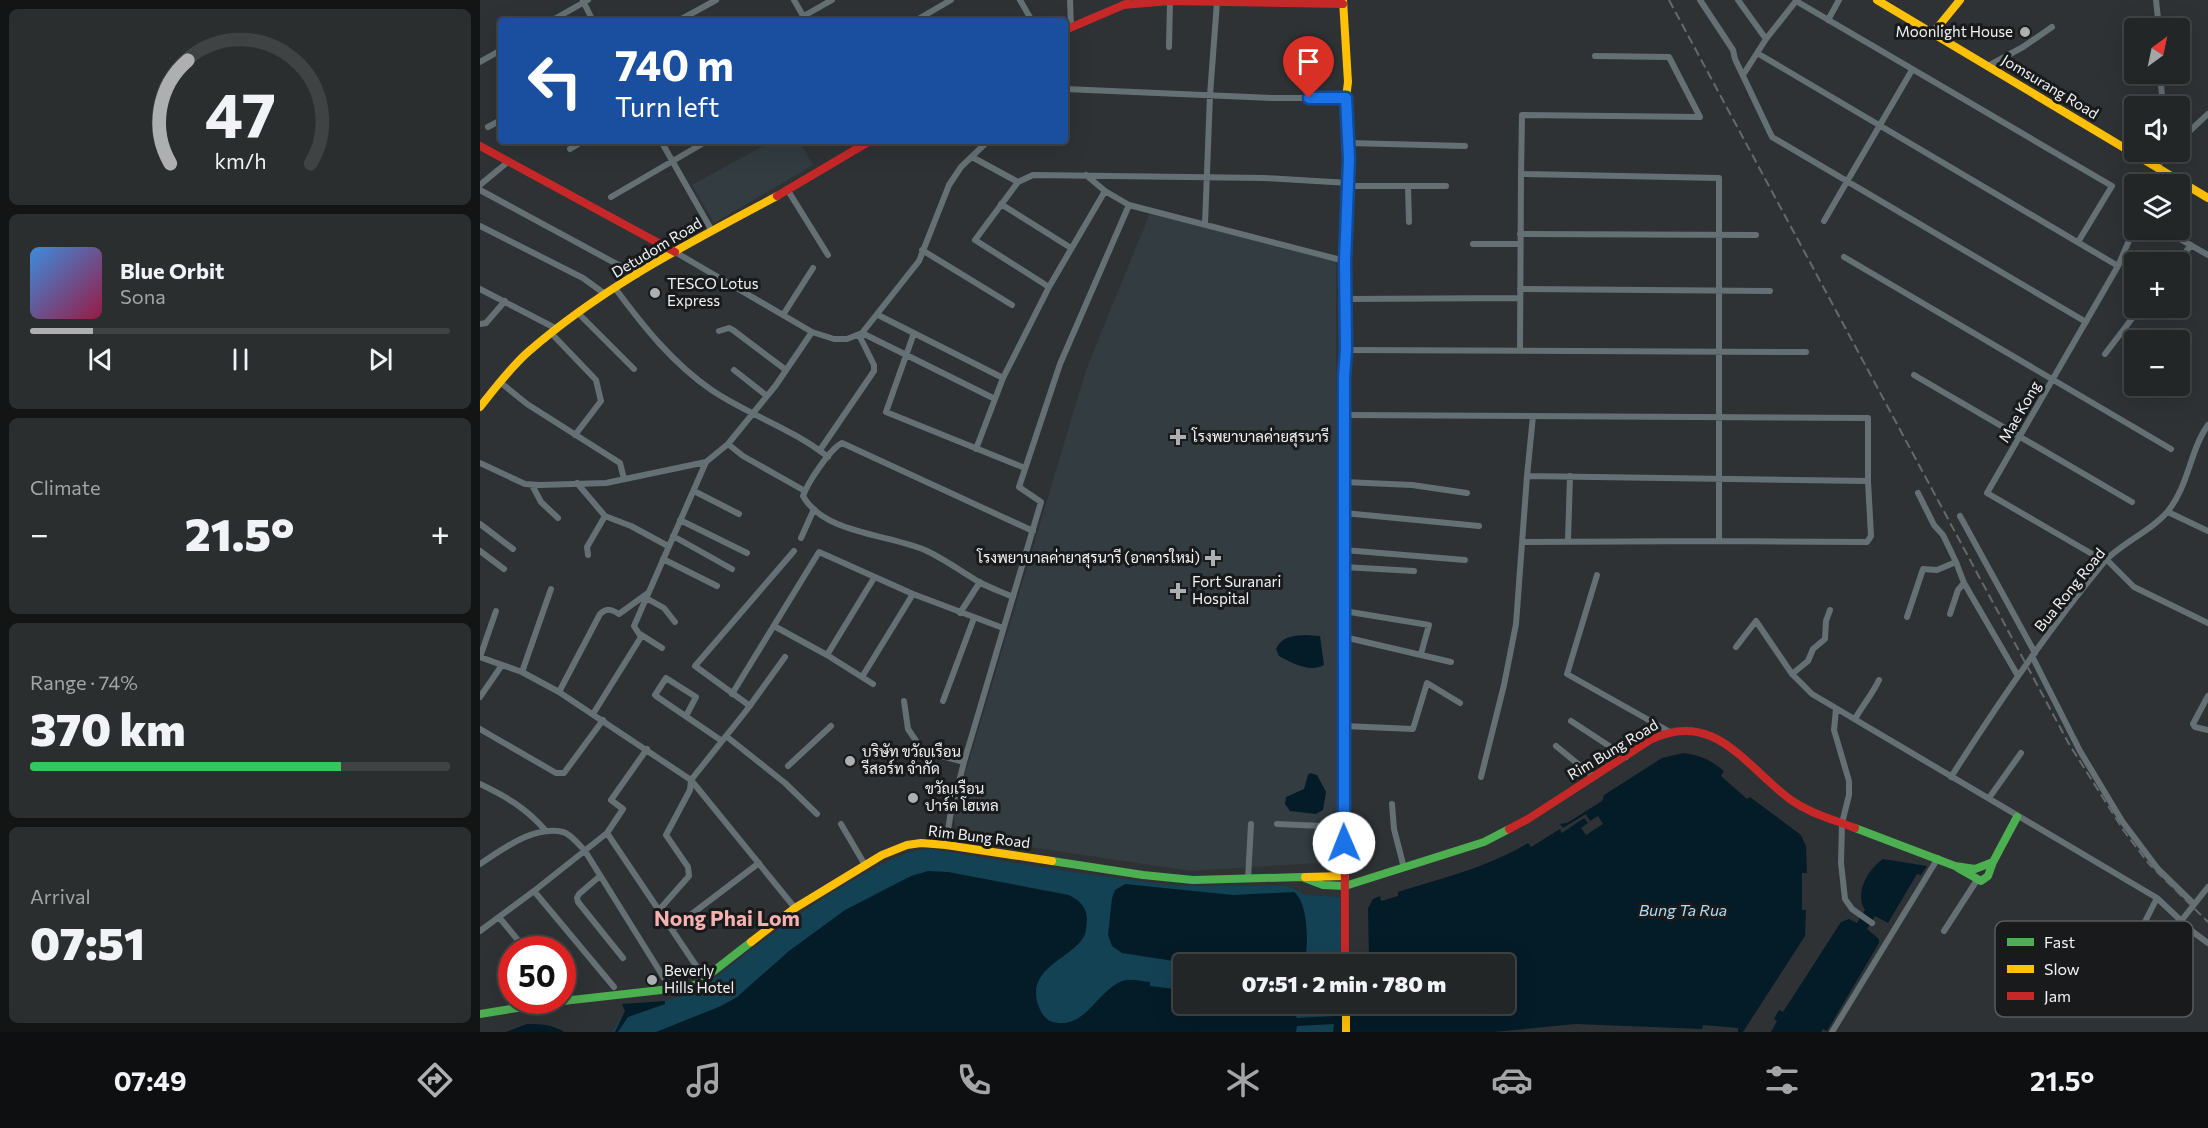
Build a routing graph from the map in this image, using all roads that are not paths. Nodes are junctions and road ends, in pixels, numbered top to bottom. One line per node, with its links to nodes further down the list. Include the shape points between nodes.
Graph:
1 (716, 0): 22 (street)
2 (794, 0): 23 (street)
3 (832, 0): 24 (street)
4 (951, 0): 25 (street)
5 (1020, 0): 26 (street)
6 (1070, 0): 30 (street)
7 (1134, 0): 19 (main road)
8 (1701, 0): 40 (street, via 1733,50)
9 (1738, 0): 32 (street)
10 (1839, 0): 28 (street)
11 (1877, 0): 31 (main road, Jomsurang Road)
12 (1960, 0): 31 (main road)
13 (2156, 0): 27 (street)
14 (585, 1): 20 (street); 21 (street)
15 (1170, 1): 16 (main road); 19 (main road); 33 (street)
16 (1217, 1): 18 (main road); 42 (street)
17 (1797, 1): 28 (street); 32 (street)
18 (1343, 2): 43 (main road)
19 (1123, 5): 30 (main road)
20 (556, 18)
21 (592, 18)
22 (683, 18)
23 (804, 18)
24 (806, 18)
25 (920, 18)
26 (1030, 18)
27 (2158, 18)
28 (1828, 20): 39 (street)
29 (2052, 27): 38 (street)
30 (1068, 29)
31 (1933, 33): 38 (main road, Jomsurang Road)
32 (1766, 39): 35 (street)
33 (1169, 47)
34 (498, 52): 37 (street)
35 (1757, 53): 40 (street); 46 (street)
36 (1595, 56): 63 (street, via 1669,57 1700,117 1522,115)
37 (480, 62)
38 (1988, 66): 62 (main road, Jomsurang Road)
39 (1912, 70): 46 (street); 90 (street, via 2112,186)
40 (1743, 75): 68 (street, via 1772,137)
41 (1068, 89): 42 (street)
42 (1210, 95): 43 (street); 66 (street)
43 (1346, 98): 49 (main road)
44 (2208, 114): 48 (street)
45 (498, 122): 47 (street)
46 (1880, 126): 68 (street); 90 (street)
47 (488, 127)
48 (2190, 131)
49 (1348, 143): 55 (street); 69 (main road)
50 (579, 144): 57 (street)
51 (663, 144): 60 (street)
52 (702, 144): 60 (street)
53 (865, 144): 73 (main road, Detudom Road)
54 (985, 144): 58 (street)
55 (1465, 146)
56 (480, 147): 59 (main road)
57 (570, 149)
58 (972, 157): 67 (street); 95 (street, via 949,185)
59 (509, 161): 70 (street); 96 (main road)
60 (672, 161): 76 (street); 84 (street)
61 (2162, 162): 62 (street)
62 (2160, 169): 64 (street); 77 (main road, Jomsurang Road)
63 (1521, 174): 85 (street); 86 (street, via 1719,178)
64 (2158, 174)
65 (1086, 175): 66 (street); 67 (street, via 1032,175); 75 (street)
66 (1208, 177): 69 (street); 82 (street)
67 (1018, 182): 78 (street)
68 (1848, 183): 80 (street); 120 (street)
69 (1349, 184): 71 (street); 101 (main road)
70 (480, 185)
71 (1408, 186): 72 (street); 81 (street)
72 (1446, 186)
73 (787, 189): 84 (main road, Detudom Road); 98 (street)
74 (480, 190): 104 (street)
75 (1105, 190): 79 (street); 94 (street)
76 (611, 197)
77 (2208, 198)
78 (1001, 204): 94 (street); 105 (street, via 975,240)
79 (1129, 204): 82 (street); 157 (street, via 1060,364)
80 (1824, 221)
81 (1409, 222)
82 (1205, 224): 101 (street)
83 (480, 226): 111 (street, via 583,278)
84 (712, 231): 96 (main road, Detudom Road)
85 (1520, 234): 86 (street); 92 (street)
86 (1719, 234): 87 (street); 109 (street)
87 (1756, 235)
88 (2129, 240): 102 (street, Mae Kong)
89 (2182, 240): 93 (street)
90 (2078, 242): 102 (street)
91 (1473, 244): 92 (street)
92 (1520, 244): 108 (street)
93 (2191, 245): 97 (street); 99 (street)
94 (1071, 248): 105 (street)
95 (922, 250): 115 (street); 118 (street, via 919,261)
96 (675, 252): 104 (main road, Detudom Road); 117 (street)
97 (2186, 252)
98 (828, 255)
99 (2208, 255)
100 (1844, 257): 138 (street)
101 (1345, 261): 113 (main road)
102 (2118, 266): 120 (street, Mae Kong)
103 (813, 268): 117 (street)
104 (637, 275): 106 (main road, Detudom Road)
105 (1049, 287): 137 (street)
106 (615, 288): 111 (main road, Detudom Road); 143 (street, via 645,329 694,377)
107 (480, 289): 114 (street)
108 (1520, 289): 109 (street); 112 (street)
109 (1719, 291): 110 (street); 129 (street)
110 (1770, 291)
111 (605, 294): 116 (main road, Detudom Road)
112 (1520, 298): 113 (street); 128 (street)
113 (1346, 299): 127 (main road)
114 (505, 301): 121 (street, via 486,323); 122 (street)
115 (1012, 305)
116 (578, 313): 122 (main road, Detudom Road); 133 (street)
117 (783, 315): 124 (street)
118 (878, 315): 125 (street); 126 (street)
119 (2132, 318): 131 (street)
120 (2086, 322): 138 (street, Mae Kong)
121 (480, 324)
122 (554, 331): 139 (main road, Detudom Road); 148 (street, via 596,380 602,400)
123 (718, 331): 135 (street, via 733,330)
124 (812, 332): 126 (street, via 834,339); 135 (street)
125 (914, 333): 132 (street); 137 (street)
126 (861, 334): 132 (street); 153 (street, via 874,370)
127 (1346, 350): 128 (street); 144 (main road)
128 (1520, 350): 129 (street)
129 (1719, 351): 130 (street); 146 (street)
130 (1806, 352)
131 (2105, 354)
132 (906, 356): 141 (street); 151 (street, via 886,412)
133 (634, 369)
134 (734, 370): 140 (street)
135 (786, 370): 140 (street)
136 (1914, 375): 149 (street)
137 (1003, 378): 141 (street)
138 (2053, 379): 149 (street, Mae Kong); 152 (street)
139 (500, 382): 142 (main road, Detudom Road); 148 (street)
140 (767, 396): 143 (street)
141 (995, 399): 151 (street)
142 (480, 407)
143 (753, 413): 150 (street); 153 (street)
144 (1345, 415): 145 (street); 163 (main road)
145 (1533, 416): 146 (street); 158 (street)
146 (1719, 417): 160 (street); 162 (street, via 1868,418)
147 (2208, 425): 172 (street, Bua Rong Road, via 2199,437 2186,480)
148 (575, 435): 161 (street, via 620,463)
149 (2020, 436): 170 (street); 196 (street, Mae Kong, via 1987,493)
150 (728, 444): 155 (street); 167 (street)
151 (976, 449): 157 (street)
152 (2171, 449)
153 (820, 450): 154 (street)
154 (828, 457): 167 (street); 181 (street, via 839,444 846,444)
155 (706, 462): 161 (street); 166 (street)
156 (480, 463): 165 (street)
157 (1025, 468): 181 (street, via 1019,487 1041,502)
158 (1527, 476): 159 (street); 187 (street)
159 (1570, 476): 160 (street); 185 (street)
160 (1720, 478): 162 (street); 186 (street)
161 (624, 479): 164 (street)
162 (1868, 481): 186 (street, via 1871,536 1867,542)
163 (1344, 482): 168 (street, via 1412,485); 173 (main road)
164 (577, 483): 165 (street); 175 (street)
165 (532, 485): 177 (street, via 541,502)
166 (694, 491): 174 (street); 178 (street)
167 (805, 491): 171 (street, via 803,496)
168 (1467, 493)
169 (1918, 493): 199 (street)
170 (2132, 502)
171 (814, 509): 184 (street); 206 (street, via 842,526 928,551)
172 (2168, 512): 182 (street); 198 (street, Bua Rong Road)
173 (1344, 513): 180 (street); 190 (main road)
174 (739, 514)
175 (606, 516): 188 (street); 194 (street, via 587,547)
176 (1960, 516): 229 (street)
177 (558, 518)
178 (680, 520): 183 (street); 193 (street)
179 (480, 524): 189 (street)
180 (1479, 526)
181 (1033, 531): 212 (street)
182 (2208, 531)
183 (673, 536): 188 (street); 201 (street)
184 (801, 537)
185 (1568, 541): 186 (street); 187 (street)
186 (1719, 541)
187 (1522, 542): 267 (street, via 1516,624)
188 (668, 546): 195 (street)
189 (513, 549)
190 (1344, 550): 197 (street); 200 (main road)
191 (480, 551): 202 (street)
192 (794, 551): 242 (street, via 695,666)
193 (747, 553)
194 (588, 555)
195 (663, 558): 208 (street); 211 (street)
196 (2099, 558)
197 (1466, 560)
198 (2107, 560): 221 (street, via 2134,587); 229 (street, Bua Rong Road)
199 (1956, 562): 207 (street); 218 (street, via 1937,570 1923,569)
200 (1344, 567): 203 (street); 215 (main road)
201 (732, 568)
202 (504, 569)
203 (1414, 571)
204 (1597, 575): 259 (street, via 1567,674)
205 (874, 578): 210 (street); 222 (street, via 819,552); 230 (street)
206 (980, 582): 212 (street); 216 (street)
207 (1964, 583): 217 (street); 237 (street)
208 (717, 586)
209 (551, 590): 235 (street)
210 (913, 594): 216 (street); 238 (street)
211 (648, 595): 220 (street); 224 (street, via 634,626); 241 (street, via 619,614 612,609 600,614)
212 (1013, 597): 223 (street)
213 (1830, 610): 236 (street, via 1825,639)
214 (496, 611): 231 (street)
215 (1344, 611): 225 (main road); 228 (street, via 1429,625)
216 (960, 613): 219 (street)
217 (1950, 614)
218 (1906, 617)
219 (974, 618): 223 (street); 246 (street)
220 (675, 622)
221 (2208, 623)
222 (774, 626): 230 (street); 242 (street)
223 (1003, 628): 265 (street)
224 (640, 634): 227 (street); 250 (street)
225 (1344, 637): 228 (street); 256 (main road)
226 (1736, 647): 236 (street, via 1756,621)
227 (662, 648)
228 (1420, 654): 233 (street)
229 (2034, 654): 237 (street, Bua Rong Road); 301 (street, via 2080,751 2111,804 2158,869)
230 (827, 655): 238 (street)
231 (480, 657): 234 (street)
232 (784, 657): 248 (street)
233 (1451, 662)
234 (502, 665): 235 (street); 244 (street)
235 (522, 672): 241 (street)
236 (1792, 674): 249 (street, via 1812,694)
237 (2018, 676): 269 (street, Bua Rong Road)
238 (862, 677): 240 (street)
239 (1879, 680): 252 (street)
240 (873, 684)
241 (560, 692): 250 (street)
242 (732, 694): 248 (street)
243 (2208, 696): 258 (street, via 2193,724)
244 (480, 697)
245 (904, 701): 265 (street, via 908,729 923,751)
246 (943, 701)
247 (1460, 703): 256 (street, via 1427,683 1413,729)
248 (750, 706): 260 (street)
249 (1836, 709): 252 (street); 276 (street, via 1834,730 1849,781)
250 (593, 714): 253 (street)
251 (686, 716): 251 (street, via 656,696 666,678 696,697); 260 (street)
252 (1854, 719): 269 (street)
253 (603, 720): 257 (street, via 564,773 556,773); 262 (street)
254 (1571, 721): 264 (street)
255 (831, 726): 266 (street)
256 (1344, 726): 280 (main road)
257 (480, 729)
258 (2208, 730)
259 (1670, 732): 264 (main road, Rim Bung Road); 276 (main road, Rim Bung Road, via 1701,732 1720,740 1799,806)
260 (724, 739): 266 (street); 270 (street)
261 (1556, 746): 268 (street)
262 (647, 749): 270 (street); 282 (street, via 611,800 623,809)
263 (2021, 753): 272 (street)
264 (1626, 757): 268 (main road, Rim Bung Road)
265 (964, 762): 283 (street)
266 (777, 777): 274 (street)
267 (1481, 777)
268 (1594, 777): 291 (main road, Rim Bung Road, via 1484,842)
269 (1951, 777): 272 (street)
270 (691, 780): 287 (street); 303 (street, via 690,790 666,835 688,867 689,876)
271 (480, 784): 281 (street, via 531,814)
272 (1989, 798): 275 (street)
273 (1392, 804): 291 (street)
274 (817, 814)
275 (2017, 817): 286 (main road); 300 (street)
276 (1842, 823): 285 (main road, Rim Bung Road); 307 (street, via 1845,898 1860,917)
277 (841, 824): 289 (street)
278 (1251, 824): 295 (street)
279 (1277, 824): 280 (street)
280 (1344, 827): 293 (main road)
281 (546, 831): 284 (street, via 565,832); 288 (street, via 518,840)
282 (607, 833): 284 (street); 303 (street)
283 (946, 845): 289 (main road, Rim Bung Road, via 907,845); 295 (main road, Rim Bung Road, via 1153,876)
284 (585, 851): 292 (street); 299 (street)
285 (1938, 858): 290 (main road, Rim Bung Road); 322 (street)
286 (1993, 862): 290 (main road, Rim Bung Road, via 1975,869); 296 (main road, via 1988,876)
287 (759, 863): 302 (street); 309 (street)
288 (480, 864)
289 (865, 865): 302 (main road, Rim Bung Road)
290 (1955, 866): 296 (main road)
291 (1404, 868): 297 (main road, Rim Bung Road)
292 (600, 876): 315 (street, via 579,894 578,902); 318 (street)
293 (1345, 876): 294 (main road, Rim Bung Road); 297 (main road)
294 (1302, 877): 295 (main road, Rim Bung Road); 297 (main road, Rim Bung Road, via 1323,885)
295 (1248, 879)
296 (1977, 880): 310 (street)
297 (1345, 886): 314 (main road)
298 (2208, 887): 301 (street)
299 (534, 891): 304 (street); 317 (street)
300 (2157, 897): 305 (street); 306 (street)
301 (2194, 904): 306 (street)
302 (795, 908): 316 (main road, Rim Bung Road)
303 (659, 910): 309 (street)
304 (499, 918): 308 (street); 312 (street)
305 (2145, 921)
306 (2181, 921)
307 (1872, 924)
308 (480, 929)
309 (672, 929): 316 (street)
310 (1944, 931)
311 (2193, 931): 313 (street)
312 (514, 936)
313 (2208, 943)
314 (1346, 954)
315 (623, 958)
316 (705, 979): 318 (main road, Rim Bung Road)
317 (614, 987)
318 (672, 991): 319 (main road, Rim Bung Road, via 517,1006)
319 (480, 1014)
320 (1346, 1014): 321 (main road)
321 (1346, 1032)
322 (1832, 1032)

